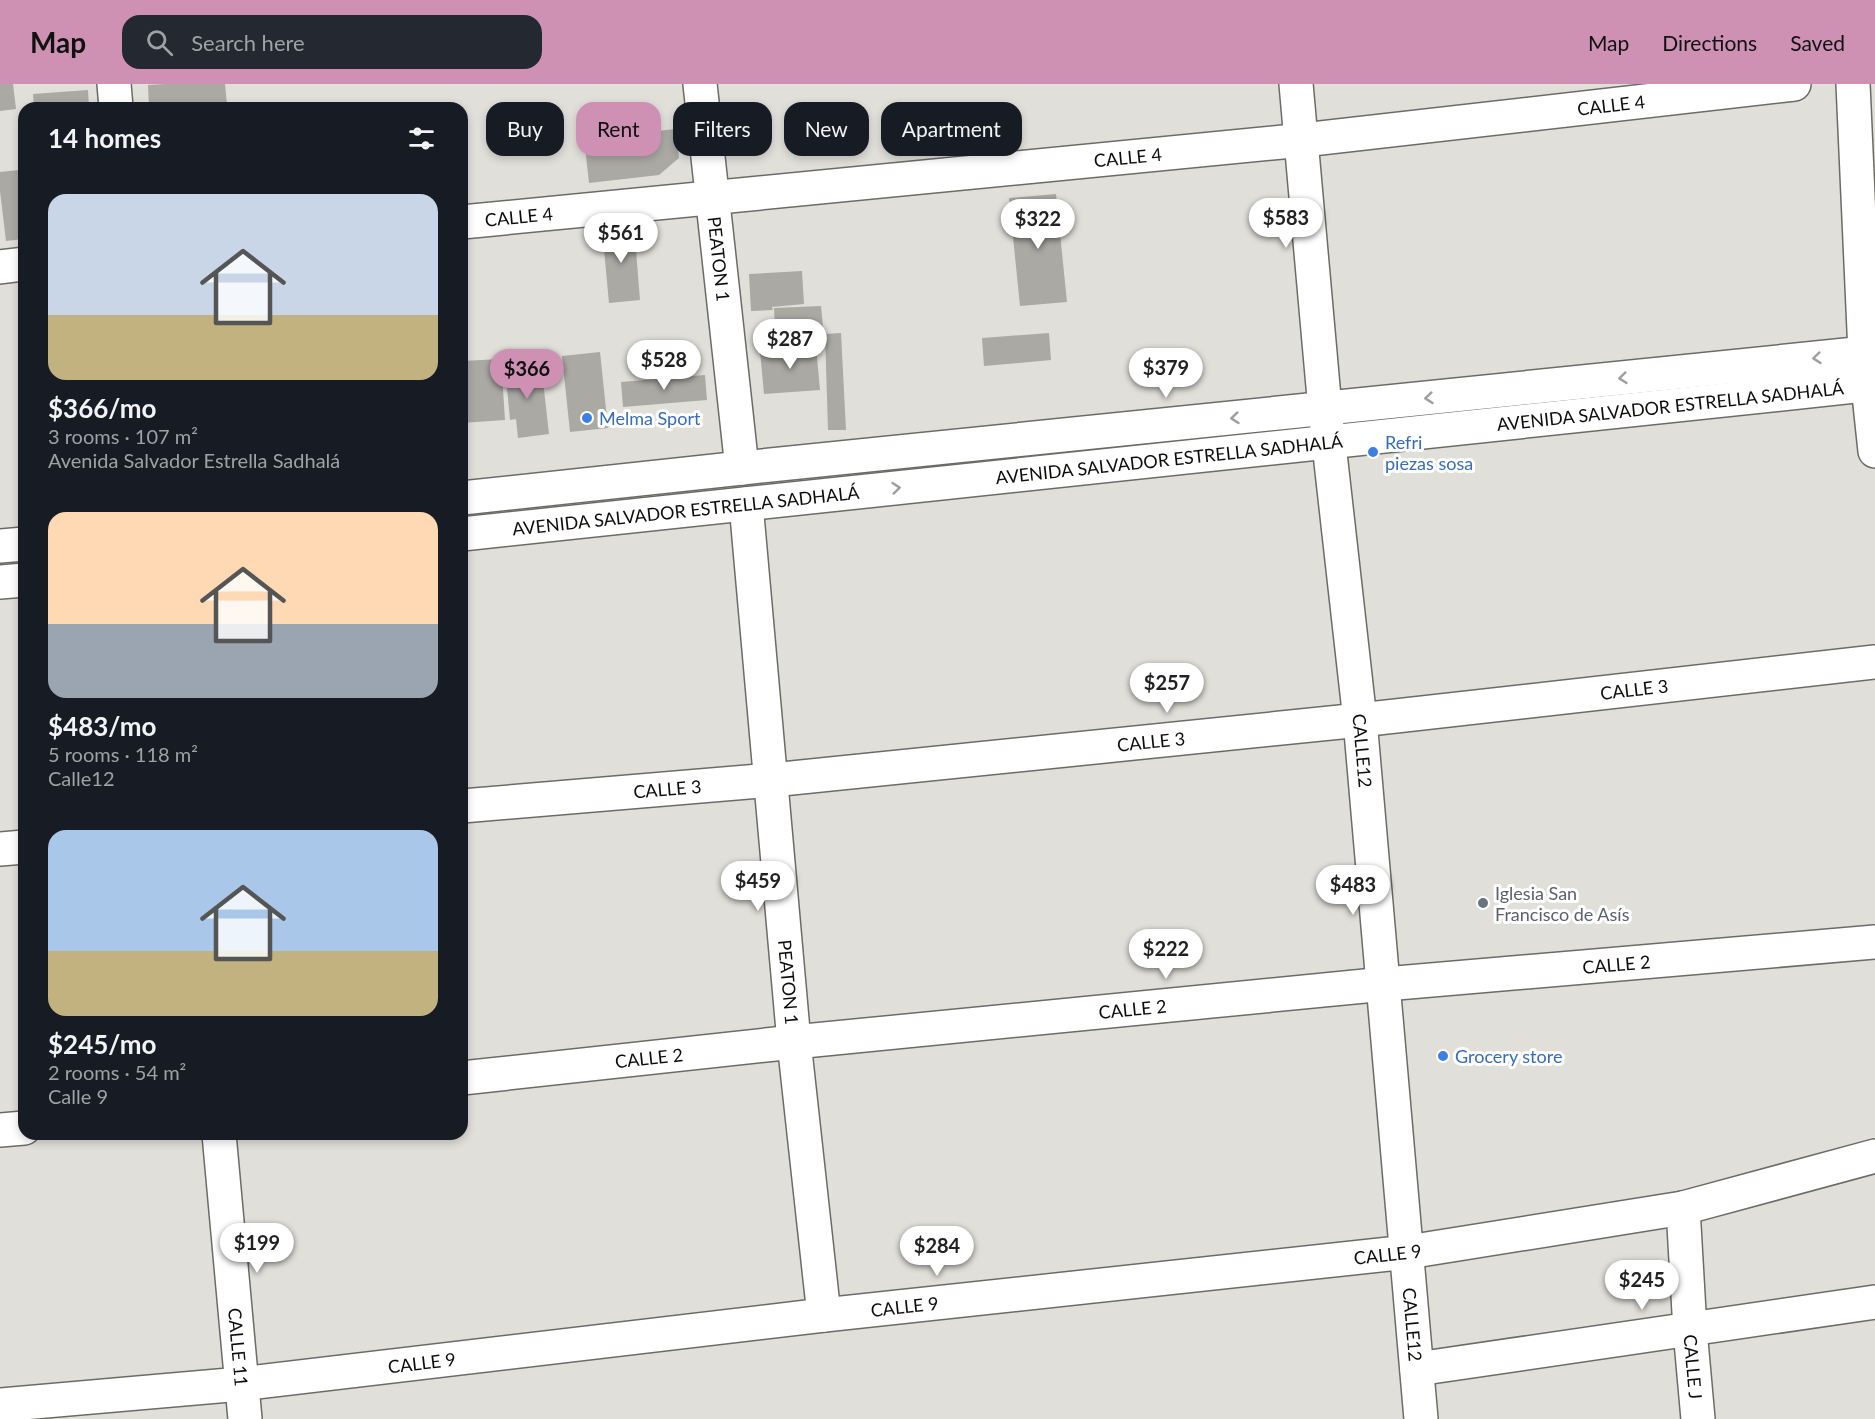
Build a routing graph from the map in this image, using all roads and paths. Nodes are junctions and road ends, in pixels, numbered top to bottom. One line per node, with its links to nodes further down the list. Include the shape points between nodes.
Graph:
1 (114, 84): 6 (street)
2 (700, 84): 8 (street, PEATON 1)
3 (1296, 84): 7 (street, CALLE12)
4 (1794, 84): 7 (street, CALLE 4)
5 (1853, 84): 12 (street)
6 (116, 102)
7 (1303, 140): 8 (street, CALLE 4); 14 (street, CALLE12)
8 (712, 198): 9 (street, CALLE 4); 17 (street, PEATON 1)
9 (468, 221)
10 (18, 265): 11 (street)
11 (0, 267)
12 (1870, 352): 14 (street, AVENIDA SALVADOR ESTRELLA SADHALÁ, one-way to 14)
13 (1871, 385): 15 (street, AVENIDA SALVADOR ESTRELLA SADHALÁ); 16 (street)
14 (1325, 409): 15 (street, CALLE12); 17 (street, AVENIDA SALVADOR ESTRELLA SADHALÁ, one-way to 17)
15 (1329, 441): 19 (street, AVENIDA SALVADOR ESTRELLA SADHALÁ, one-way to 15); 26 (street, CALLE12)
16 (1875, 451)
17 (742, 468): 18 (street, AVENIDA SALVADOR ESTRELLA SADHALÁ)
18 (468, 497)
19 (746, 504): 20 (street, AVENIDA SALVADOR ESTRELLA SADHALÁ); 27 (street, PEATON 1)
20 (468, 533)
21 (18, 544): 22 (street)
22 (0, 546)
23 (18, 580): 24 (street)
24 (0, 582)
25 (1875, 662): 26 (street, CALLE 3)
26 (1360, 720): 27 (street, CALLE 3); 32 (street, CALLE12)
27 (772, 780): 28 (street, CALLE 3); 33 (street, PEATON 1)
28 (468, 805)
29 (18, 848): 30 (street)
30 (0, 849)
31 (1875, 942): 32 (street, CALLE 2)
32 (1385, 984): 33 (street, CALLE 2); 40 (street, CALLE12)
33 (794, 1042): 34 (street, CALLE 2); 42 (street, PEATON 1)
34 (468, 1077)
35 (18, 1128): 36 (street)
36 (0, 1130)
37 (220, 1140): 45 (street, CALLE 11)
38 (1875, 1156): 39 (street, CALLE 9)
39 (1683, 1208): 40 (street, CALLE 9); 43 (street, CALLE J)
40 (1408, 1252): 42 (street, CALLE 9); 44 (street, CALLE12)
41 (1875, 1302): 43 (street)
42 (824, 1315): 45 (street, CALLE 9)
43 (1690, 1330): 44 (street); 49 (street, CALLE J)
44 (1417, 1370): 48 (street, CALLE12)
45 (241, 1384): 46 (street, CALLE 9); 47 (street, CALLE 11)
46 (0, 1406)
47 (245, 1419)
48 (1421, 1419)
49 (1698, 1419)

